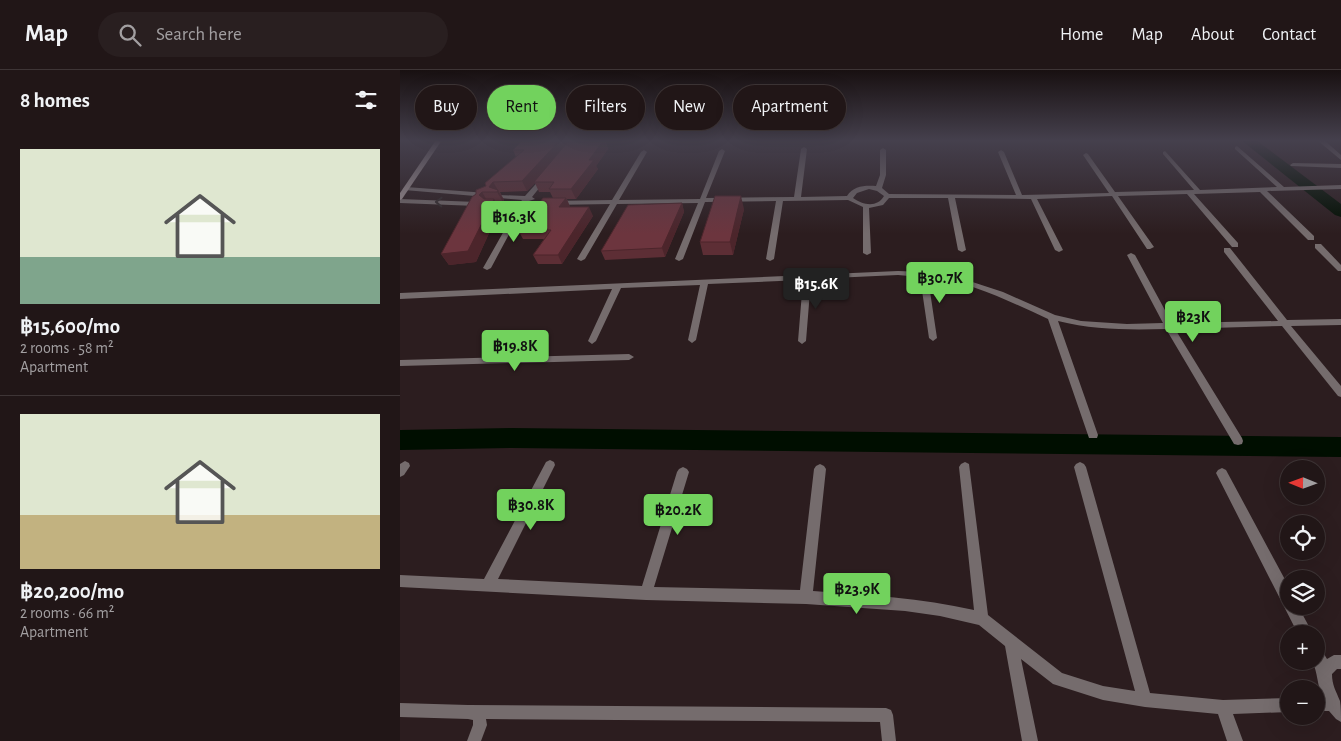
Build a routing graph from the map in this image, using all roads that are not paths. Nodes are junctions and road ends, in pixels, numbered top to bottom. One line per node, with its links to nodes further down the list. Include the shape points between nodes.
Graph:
1 (418, 171): 13 (main road)
2 (550, 171): 25 (street)
3 (632, 171): 32 (street)
4 (713, 171): 30 (street)
5 (800, 171): 29 (street)
6 (883, 171): 14 (street)
7 (1009, 171): 23 (street)
8 (1097, 171): 18 (street)
9 (1180, 171): 17 (street)
10 (1263, 171): 12 (street)
11 (1341, 187): 12 (street)
12 (1282, 188): 15 (street)
13 (406, 189): 19 (street); 27 (main road)
14 (878, 189): 21 (street); 26 (street, via 855,190)
15 (1262, 190): 17 (street); 37 (street)
16 (1188, 191): 17 (street); 18 (street); 56 (street)
17 (1198, 191)
18 (1113, 194): 24 (street); 39 (street)
19 (488, 195)
20 (500, 196): 25 (street)
21 (887, 196): 22 (street); 36 (street, via 882,204)
22 (951, 196): 23 (street); 40 (street)
23 (1020, 197): 24 (street)
24 (1033, 197): 41 (street)
25 (527, 198): 31 (street); 35 (street)
26 (850, 198): 29 (street); 36 (street)
27 (400, 199): 33 (street, one-way to 27)
28 (780, 199): 29 (street); 30 (street); 46 (street)
29 (796, 199)
30 (700, 201): 32 (street); 45 (street)
31 (550, 203): 32 (street); 35 (street)
32 (613, 203): 44 (street)
33 (477, 204)
34 (490, 205): 35 (street)
35 (521, 206): 47 (street)
36 (866, 206): 42 (street)
37 (1311, 238)
38 (1318, 246): 48 (street)
39 (1150, 247)
40 (962, 250)
41 (1059, 250)
42 (867, 253)
43 (1131, 255): 57 (street)
44 (581, 259)
45 (678, 259)
46 (770, 259)
47 (487, 268)
48 (1341, 269)
49 (924, 274): 50 (street); 54 (street, via 976,285); 58 (street)
50 (807, 276): 51 (street); 61 (street)
51 (705, 281): 52 (street); 59 (street)
52 (618, 285): 53 (street); 60 (street)
53 (400, 296)
54 (1052, 316): 57 (street, via 1081,324); 65 (street)
55 (1341, 322): 56 (street)
56 (1284, 323): 57 (street); 64 (street)
57 (1169, 326): 66 (street)
58 (933, 338)
59 (692, 340)
60 (592, 341)
61 (802, 342)
62 (629, 357): 63 (street)
63 (400, 363)
64 (1341, 392)
65 (1093, 435)
66 (1238, 441)
67 (550, 465): 75 (street)
68 (965, 467): 78 (street)
69 (1080, 467): 82 (street)
70 (820, 469): 77 (street)
71 (683, 472): 76 (street)
72 (1222, 473): 74 (street)
73 (400, 582): 75 (street)
74 (1280, 584)
75 (488, 585): 76 (street)
76 (646, 593): 77 (street)
77 (806, 597): 78 (street, via 905,604)
78 (982, 619): 79 (street)
79 (1011, 642): 82 (street, via 1058,679 1103,693); 90 (street)
80 (1341, 662): 81 (street, via 1334,662)
81 (1325, 671): 85 (street, via 1324,686)
82 (1145, 700): 84 (street)
83 (1280, 705): 84 (street)
84 (1223, 707): 91 (street)
85 (1336, 709)
86 (400, 710): 87 (lane)
87 (468, 712): 88 (lane, via 479,716 480,725); 89 (lane, via 886,715)
88 (474, 741)
89 (889, 741)
90 (1030, 741)
91 (1235, 741)

